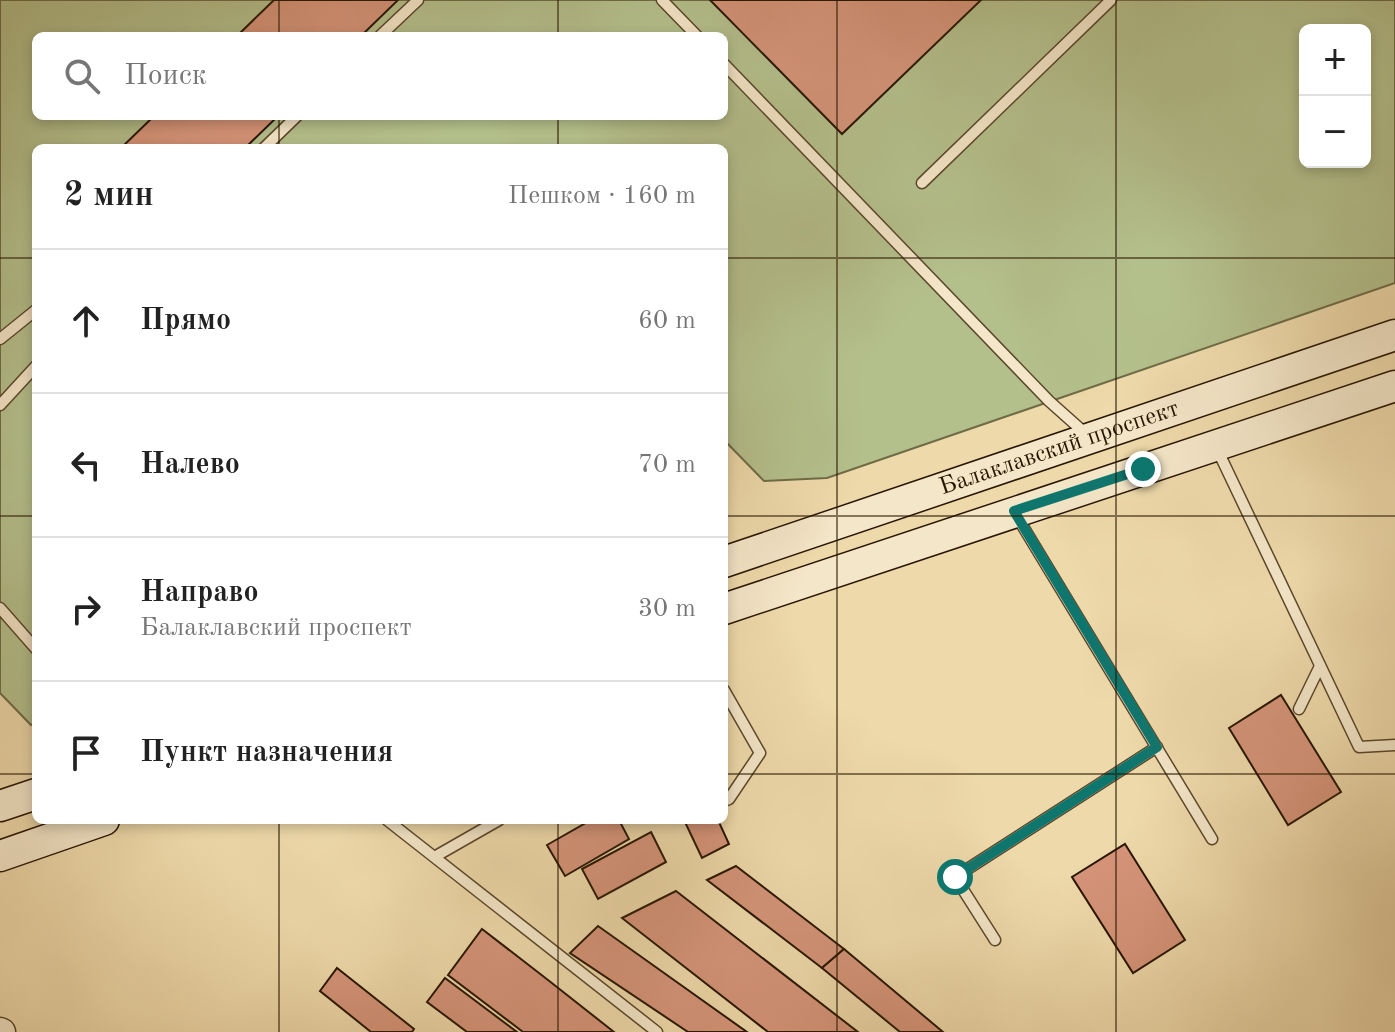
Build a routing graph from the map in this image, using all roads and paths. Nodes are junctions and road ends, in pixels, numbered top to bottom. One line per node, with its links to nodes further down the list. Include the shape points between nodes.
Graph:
1 (418, 0): 4 (lane)
2 (662, 0): 5 (lane)
3 (1111, 0): 9 (lane)
4 (384, 32)
5 (693, 32)
6 (728, 68): 16 (lane, via 1049,401)
7 (293, 120): 8 (lane)
8 (268, 144)
9 (922, 183)
10 (32, 313): 12 (lane)
11 (1395, 335): 16 (main road, Балаклавский проспект)
12 (0, 339)
13 (32, 370): 15 (lane)
14 (1395, 386): 17 (main road, Балаклавский проспект)
15 (0, 405)
16 (1091, 438): 19 (main road, Балаклавский проспект)
17 (1215, 445): 18 (main road, Балаклавский проспект); 23 (lane)
18 (1014, 511): 21 (main road, Балаклавский проспект); 27 (lane)
19 (728, 561)
20 (0, 608): 22 (lane)
21 (728, 608)
22 (32, 644)
23 (1320, 666): 25 (lane); 26 (lane, via 1359,747)
24 (728, 697): 29 (lane, via 760,753)
25 (1299, 709)
26 (1395, 745)
27 (1157, 747): 34 (lane); 37 (lane, via 955,877)
28 (32, 795): 30 (main road)
29 (728, 799)
30 (0, 806)
31 (92, 824): 35 (main road)
32 (392, 824): 36 (lane)
33 (492, 824): 36 (lane)
34 (1212, 839)
35 (0, 856)
36 (436, 856): 38 (lane)
37 (995, 940)
38 (657, 1032)

